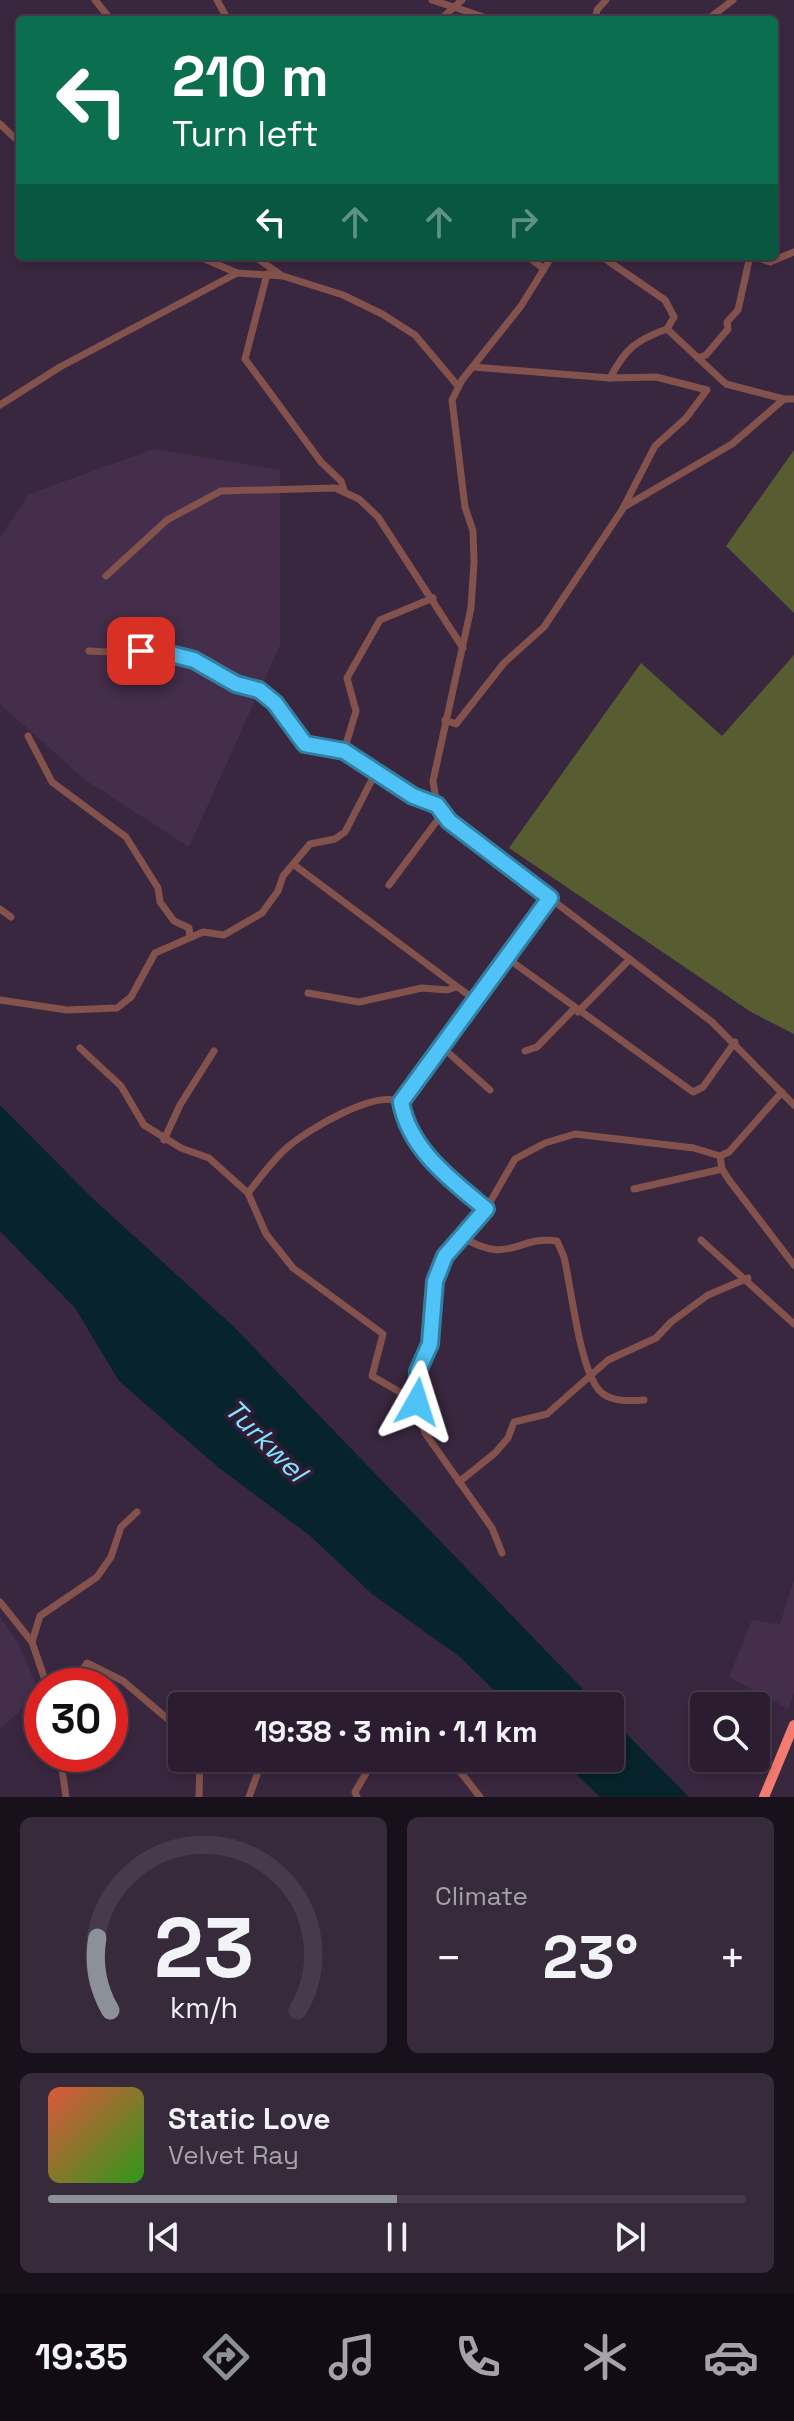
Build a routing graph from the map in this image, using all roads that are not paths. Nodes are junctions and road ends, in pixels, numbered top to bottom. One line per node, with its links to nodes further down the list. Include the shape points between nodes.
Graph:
1 (95, 0): 6 (street)
2 (432, 0): 5 (street)
3 (462, 0): 5 (street)
4 (733, 0): 9 (street)
5 (455, 7): 7 (street); 8 (street)
6 (108, 16)
7 (445, 16)
8 (481, 16)
9 (712, 16)
10 (0, 124): 11 (street)
11 (16, 139)
12 (207, 260): 19 (street)
13 (260, 260): 21 (street)
14 (532, 260): 18 (street)
15 (550, 260): 18 (street)
16 (607, 260): 22 (street, via 665,300 674,317)
17 (751, 260): 23 (street, via 728,329)
18 (544, 269): 24 (street)
19 (237, 273): 20 (street); 29 (street, via 60,367)
20 (267, 274): 21 (street); 30 (street, via 245,359)
21 (283, 276): 26 (street, via 343,295 406,328)
22 (667, 329): 23 (street); 25 (street, via 623,354)
23 (698, 358): 27 (street, via 726,384)
24 (473, 367): 25 (street); 26 (street)
25 (610, 378): 31 (street, via 656,377 707,390 655,446)
26 (458, 386): 34 (street, via 452,411 473,531)
27 (784, 399): 28 (street); 31 (street, via 732,444)
28 (794, 399)
29 (0, 405)
30 (344, 490): 32 (street, via 221,491 167,520); 33 (street, via 378,517)
31 (624, 507): 38 (street, via 544,627 504,663 456,724)
32 (106, 576)
33 (433, 598): 35 (street); 40 (street, via 380,620 347,678 356,711)
34 (468, 626): 35 (street); 36 (street)
35 (451, 628): 36 (street)
36 (463, 648): 38 (street)
37 (89, 651): 40 (street, via 147,649 194,660 266,695 308,746)
38 (445, 720): 42 (street, via 433,781)
39 (28, 736): 49 (street, via 52,782 126,837 158,888 160,902 174,921 189,928)
40 (344, 751): 41 (street)
41 (376, 772): 42 (street); 44 (street, via 345,832 310,844)
42 (437, 805): 43 (street)
43 (442, 814): 45 (street); 46 (street)
44 (293, 864): 49 (street, via 262,913 224,935 203,932); 52 (street)
45 (389, 885)
46 (550, 898): 50 (street); 51 (street)
47 (0, 909): 48 (street)
48 (11, 917)
49 (190, 937): 54 (street, via 155,953 131,997 117,1008 67,1010)
50 (507, 958): 55 (street); 56 (street)
51 (630, 959): 56 (street); 57 (street)
52 (457, 987): 53 (street, via 422,988 359,1002); 55 (street)
53 (308, 993)
54 (0, 1000)
55 (475, 1000): 58 (street)
56 (576, 1010): 57 (street, via 693,1092 703,1087); 61 (street, via 537,1047)
57 (735, 1042): 63 (street)
58 (442, 1047): 62 (street); 64 (street)
59 (80, 1048): 66 (street, via 121,1086 144,1125)
60 (214, 1051): 66 (street)
61 (525, 1051)
62 (490, 1090)
63 (782, 1092): 65 (street); 67 (street)
64 (401, 1102): 70 (street, via 386,1098 341,1114 289,1146); 71 (street, via 404,1119 422,1148)
65 (794, 1105)
66 (164, 1140): 70 (street, via 209,1158)
67 (720, 1156): 68 (street); 71 (street, via 694,1148 575,1134 515,1159)
68 (722, 1169): 69 (street); 74 (street)
69 (634, 1189)
70 (248, 1193): 79 (street, via 266,1234 293,1268 383,1334 372,1376)
71 (486, 1209): 72 (street)
72 (460, 1236): 77 (street, via 500,1251 557,1241); 79 (street, via 435,1281 430,1344 418,1371)
73 (701, 1240): 75 (street)
74 (794, 1265)
75 (748, 1278): 76 (street); 77 (street, via 708,1295 656,1338)
76 (793, 1320)
77 (589, 1374): 78 (street, via 600,1392); 80 (street, via 547,1414 514,1422 504,1444)
78 (644, 1400)
79 (417, 1402): 80 (street, via 425,1433)
80 (459, 1482): 82 (street, via 492,1528)
81 (137, 1512): 84 (street, via 121,1527 97,1577 40,1616)
82 (502, 1553)
83 (0, 1602): 84 (street)
84 (32, 1642): 85 (street)
85 (41, 1668)
86 (128, 1685): 87 (street)
87 (168, 1719)
88 (794, 1725): 99 (highway)
89 (63, 1772): 94 (street)
90 (200, 1772): 95 (street)
91 (258, 1772): 96 (street)
92 (367, 1772): 97 (street)
93 (461, 1772): 98 (street)
94 (66, 1797)
95 (199, 1797)
96 (249, 1797)
97 (357, 1797)
98 (480, 1797)
99 (764, 1797)

